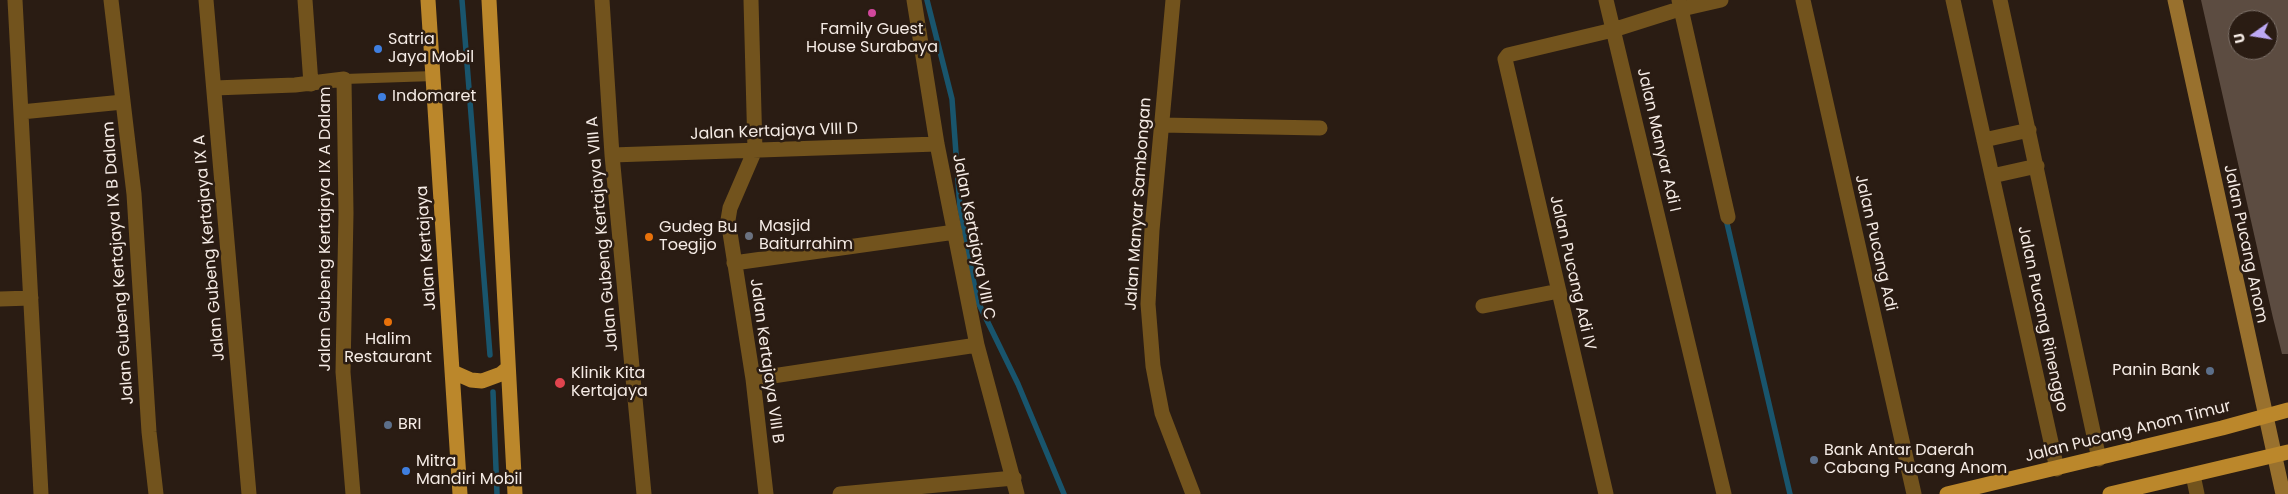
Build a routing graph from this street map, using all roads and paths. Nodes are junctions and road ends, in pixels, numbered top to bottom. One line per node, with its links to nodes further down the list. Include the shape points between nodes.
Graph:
1 (15, 0): 24 (street)
2 (111, 0): 23 (street, Jalan Gubeng Kertajaya IX B Dalam)
3 (206, 0): 22 (street, Jalan Gubeng Kertajaya IX A)
4 (305, 0): 21 (street, Jalan Gubeng Kertajaya IX A Dalam)
5 (428, 0): 19 (main road, Jalan Kertajaya)
6 (489, 0): 42 (main road)
7 (602, 0): 31 (street, Jalan Gubeng Kertajaya VIII A)
8 (752, 0): 30 (street, Jalan Kertajaya VIII B)
9 (914, 0): 29 (street, Jalan Kertajaya VIII C)
10 (1173, 0): 25 (street, Jalan Manyar Sambongan)
11 (1606, 0): 18 (street, Jalan Manyar Adi I)
12 (1721, 0): 17 (street)
13 (1803, 0): 66 (street, Jalan Pucang Adi)
14 (1953, 0): 28 (street, Jalan Pucang Rinenggo)
15 (2000, 0): 27 (street, Jalan Pucang Rinenggo)
16 (2175, 0): 46 (street, Jalan Pucang Anom)
17 (1678, 8): 18 (street); 34 (street)
18 (1613, 30): 37 (street, Jalan Pucang Adi IV, via 1505,59); 65 (street, Jalan Manyar Adi I)
19 (434, 76): 20 (lane); 43 (main road, Jalan Kertajaya)
20 (344, 79): 21 (street, Jalan Gubeng Kertajaya IX A Dalam); 55 (street, Jalan Gubeng Kertajaya IX A Dalam, via 344,372)
21 (311, 84): 22 (street)
22 (214, 88): 54 (street, Jalan Gubeng Kertajaya IX A)
23 (123, 102): 24 (street); 53 (street, Jalan Gubeng Kertajaya IX B Dalam, via 134,194)
24 (21, 112): 38 (street)
25 (1161, 125): 26 (street); 63 (street, Jalan Manyar Sambongan, via 1148,304 1153,366 1162,413)
26 (1320, 128)
27 (2030, 130): 28 (street); 32 (street, Jalan Pucang Rinenggo)
28 (1984, 140): 33 (street, Jalan Pucang Rinenggo)
29 (937, 144): 30 (street, Jalan Kertajaya VIII D); 35 (street, Jalan Kertajaya VIII C)
30 (755, 150): 31 (street, Jalan Kertajaya VIII D); 36 (street, Jalan Kertajaya VIII B, via 728,214)
31 (612, 155): 58 (street, Jalan Gubeng Kertajaya VIII A)
32 (2037, 166): 33 (street); 48 (street, Jalan Pucang Rinenggo)
33 (1992, 176): 49 (street, Jalan Pucang Rinenggo)
34 (1728, 217)
35 (955, 232): 36 (street); 41 (street, Jalan Kertajaya VIII C)
36 (734, 262): 44 (street, Jalan Kertajaya VIII B)
37 (1559, 292): 40 (street); 64 (street, Jalan Pucang Adi IV)
38 (31, 298): 39 (street); 52 (street)
39 (0, 299)
40 (1483, 306)
41 (978, 345): 44 (street); 51 (street, Jalan Kertajaya VIII C)
42 (508, 368): 43 (main road, via 482,381); 57 (main road)
43 (453, 372): 56 (main road, Jalan Kertajaya)
44 (753, 379): 59 (street, Jalan Kertajaya VIII B)
45 (2288, 410): 46 (main road, Jalan Pucang Anom Timur)
46 (2264, 415): 47 (street, Jalan Pucang Anom); 48 (main road, Jalan Pucang Anom Timur)
47 (2281, 453): 50 (main road); 70 (street, Jalan Pucang Anom)
48 (2099, 458): 49 (main road, Jalan Pucang Anom Timur)
49 (2057, 469): 67 (main road, Jalan Pucang Anom Timur)
50 (2193, 475): 68 (main road); 69 (street)
51 (1014, 478): 61 (street); 62 (street, Jalan Kertajaya VIII C)
52 (41, 494)
53 (156, 494)
54 (250, 494)
55 (353, 494)
56 (460, 494)
57 (515, 494)
58 (644, 494)
59 (766, 494)
60 (840, 494): 61 (street)
61 (857, 494)
62 (1017, 494)
63 (1193, 494)
64 (1606, 494)
65 (1724, 494)
66 (1914, 494)
67 (1947, 494)
68 (2110, 494)
69 (2197, 494)
70 (2283, 494)

